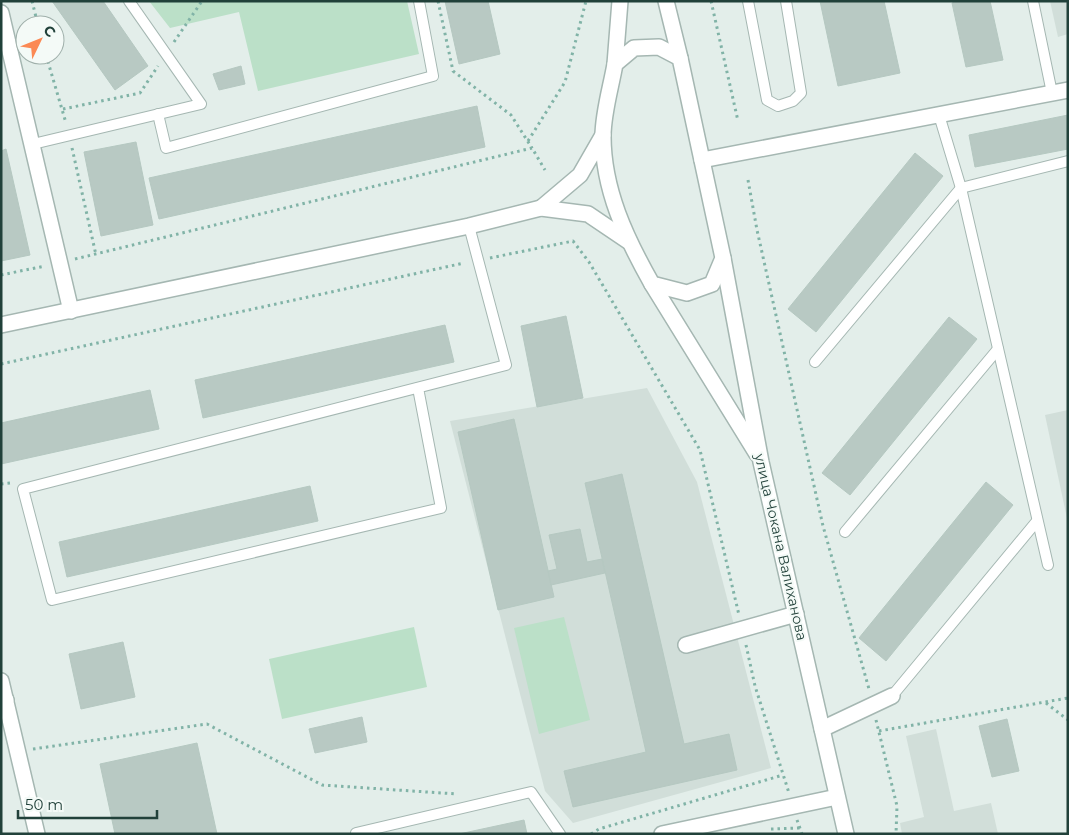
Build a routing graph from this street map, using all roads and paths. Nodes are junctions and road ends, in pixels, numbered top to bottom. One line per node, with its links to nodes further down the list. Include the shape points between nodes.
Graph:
1 (32, 1): 14 (path)
2 (129, 1): 15 (lane)
3 (202, 1): 15 (path)
4 (419, 1): 22 (lane, via 433,76 166,148)
5 (438, 1): 27 (path, via 453,71 511,115)
6 (586, 1): 27 (path, via 565,82)
7 (620, 1): 17 (street)
8 (666, 1): 16 (street)
9 (711, 1): 24 (path)
10 (748, 1): 11 (lane, via 767,100 778,106 794,101 801,93)
11 (786, 1)
12 (1033, 1): 20 (lane)
13 (1, 13): 28 (street)
14 (36, 15)
15 (166, 54): 21 (path, via 140,94); 22 (lane, via 201,104)
16 (680, 58): 17 (street, via 659,47 634,48); 30 (street, улица Чокана Валиханова)
17 (615, 64): 25 (street)
18 (49, 65): 21 (path)
19 (1068, 90): 20 (street)
20 (1052, 93): 23 (street)
21 (63, 109): 26 (path)
22 (158, 114): 26 (lane)
23 (939, 115): 30 (street); 34 (lane)
24 (738, 121)
25 (603, 135): 35 (street, via 580,175); 37 (street, via 609,187)
26 (69, 136): 28 (lane); 38 (path)
27 (528, 141): 29 (path)
28 (33, 144): 41 (street)
29 (532, 148): 32 (path); 38 (path)
30 (702, 160): 39 (street, улица Чокана Валиханова)
31 (1068, 161): 34 (lane)
32 (545, 170)
33 (748, 180): 62 (path, via 823,526)
34 (961, 188): 46 (lane); 47 (lane)
35 (541, 208): 36 (street); 37 (street, via 588,214)
36 (469, 226): 40 (lane); 44 (street)
37 (628, 241): 43 (street)
38 (96, 255): 41 (path)
39 (723, 258): 43 (street, via 712,284 687,293); 50 (street, улица Чокана Валиханова)
40 (478, 260): 48 (path); 49 (lane, via 506,366); 55 (path, via 573,240 589,262 700,450)
41 (60, 262): 42 (path); 44 (street)
42 (1, 275)
43 (652, 284): 50 (street)
44 (70, 311): 45 (street)
45 (1, 325)
46 (998, 349): 51 (lane); 52 (lane)
47 (815, 362)
48 (1, 364)
49 (418, 388): 49 (lane, via 23,488 52,600 441,508)
50 (761, 462): 54 (street, улица Чокана Валиханова)
51 (1037, 521): 53 (lane); 58 (lane)
52 (844, 532)
53 (1048, 565)
54 (796, 614): 55 (street); 64 (street, улица Чокана Валиханова)
55 (742, 629): 56 (street); 67 (path, via 755,686)
56 (686, 645)
57 (1, 681): 60 (street)
58 (892, 696): 62 (street)
59 (1068, 698): 61 (path)
60 (3, 700): 66 (street)
61 (1046, 702): 63 (path); 65 (path)
62 (873, 706): 64 (street); 65 (path)
63 (1068, 720)
64 (822, 729): 68 (street, улица Чокана Валиханова)
65 (879, 731): 78 (path, via 897,806)
66 (18, 751): 69 (path, via 206,724 322,785 454,793); 72 (street)
67 (783, 775): 70 (path); 74 (path, via 599,828)
68 (837, 797): 70 (street); 77 (street, улица Чокана Валиханова)
69 (489, 802): 71 (lane); 73 (lane, via 531,792)
70 (793, 806): 75 (street); 76 (path)
71 (356, 832)
72 (37, 834)
73 (560, 834)
74 (591, 834)
75 (662, 834)
76 (802, 834)
77 (846, 834)
78 (896, 834)

